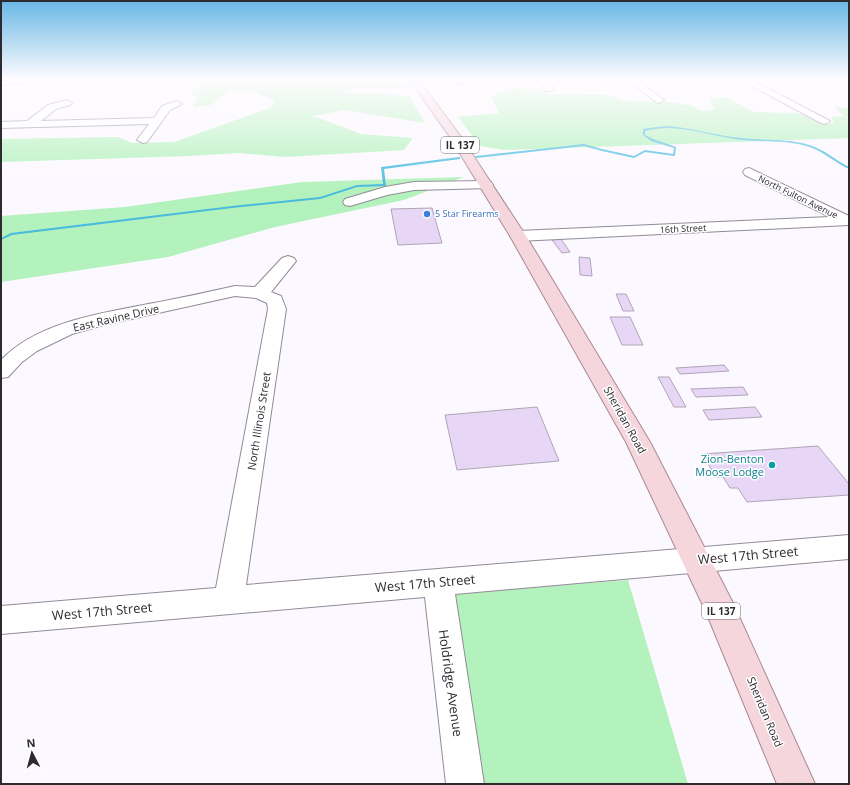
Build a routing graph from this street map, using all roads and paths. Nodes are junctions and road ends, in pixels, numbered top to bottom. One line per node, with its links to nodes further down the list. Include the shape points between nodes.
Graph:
1 (41, 116): 7 (street)
2 (161, 116): 5 (street)
3 (440, 116): 11 (main road, Sheridan Road / IL 137)
4 (813, 116): 6 (street)
5 (157, 121): 7 (street); 9 (street)
6 (825, 122)
7 (30, 124): 8 (street)
8 (1, 125)
9 (143, 140)
10 (748, 172): 13 (street, North Fulton Avenue)
11 (486, 185): 12 (street, via 414,186 385,191); 14 (main road, Sheridan Road / IL 137)
12 (350, 202)
13 (849, 221): 14 (street, 16th Street)
14 (518, 236): 20 (main road, Sheridan Road / IL 137, via 638,442)
15 (288, 261): 16 (street)
16 (259, 293): 17 (street, North Illinois Street, via 235,292); 22 (street, North Illinois Street, via 275,300 277,309)
17 (219, 295): 18 (street, East Ravine Drive, via 68,329 32,346)
18 (1, 372)
19 (849, 547): 20 (street, West 17th Street)
20 (697, 560): 21 (street, West 17th Street); 25 (main road, Sheridan Road / IL 137)
21 (438, 582): 22 (street, West 17th Street); 24 (street, Holdridge Avenue)
22 (229, 600): 23 (street, West 17th Street)
23 (1, 620)
24 (465, 784)
25 (796, 784)

